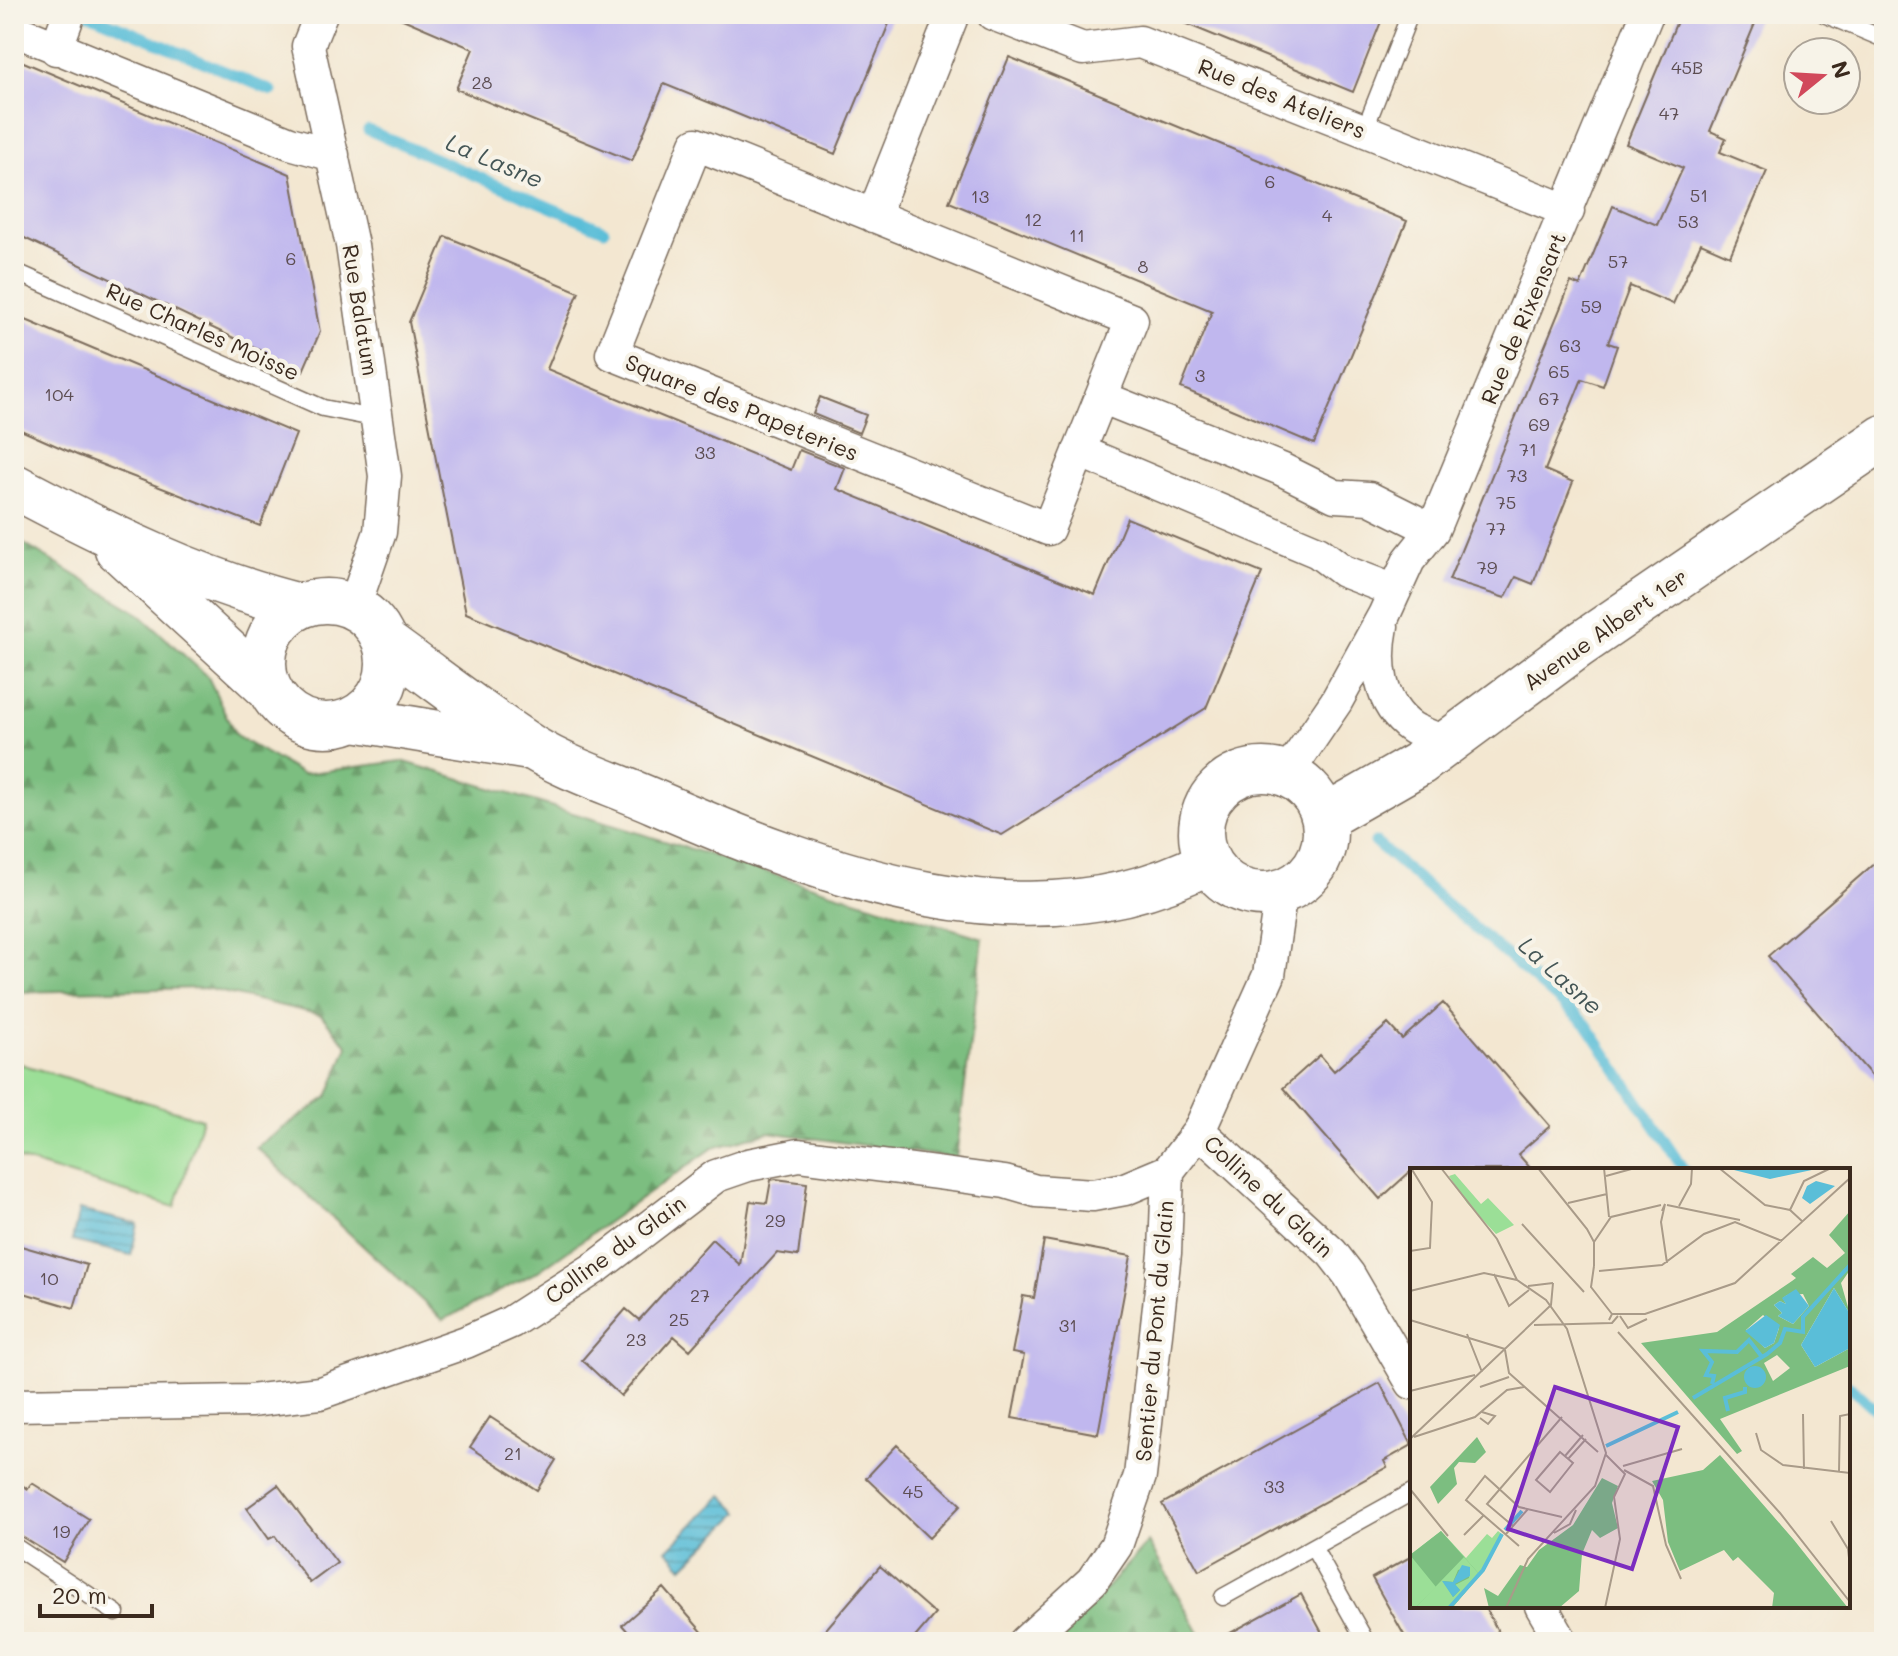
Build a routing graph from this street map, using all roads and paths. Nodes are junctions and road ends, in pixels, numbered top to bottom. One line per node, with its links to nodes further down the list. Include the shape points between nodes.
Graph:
1 (69, 14): 10 (street)
2 (321, 14): 12 (street, Rue Balatum, via 308,46)
3 (953, 14): 14 (street)
4 (993, 14): 11 (street, Rue des Ateliers, via 1083,49 1140,42)
5 (1410, 14): 11 (lane)
6 (1647, 14): 13 (street, Rue de Rixensart)
7 (1824, 14): 9 (lane)
8 (14, 30): 10 (street)
9 (1884, 39)
10 (56, 49): 12 (street, via 290,143)
11 (1364, 131): 13 (street, Rue des Ateliers)
12 (333, 155): 17 (street, Rue Balatum)
13 (1568, 211): 21 (street, Rue de Rixensart)
14 (873, 216): 16 (street, Square des Papeteries, via 1132,320); 19 (street, Square des Papeteries, via 696,144 612,354 1048,529)
15 (14, 271): 17 (lane, Rue Charles Moisse, via 323,408)
16 (1101, 397): 19 (street, Square des Papeteries); 21 (street, via 1335,496 1369,498)
17 (378, 419): 25 (street, Rue Balatum, via 385,476 380,532)
18 (1884, 437): 29 (main road, Avenue Albert 1er, via 1578,646)
19 (1079, 451): 23 (street, via 1318,552)
20 (14, 486): 22 (main road)
21 (1433, 530): 23 (street, Rue de Rixensart, via 1409,560)
22 (100, 532): 24 (main road, via 244,592); 27 (main road)
23 (1390, 603): 29 (street, Rue de Rixensart, via 1376,659 1389,703 1412,728); 31 (street, Rue de Rixensart, via 1336,702)
24 (300, 606): 25 (main road, via 336,601); 27 (main road, via 275,626 264,655)
25 (354, 607): 26 (main road)
26 (385, 642): 28 (main road, via 388,672 377,699); 30 (main road)
27 (268, 688): 28 (main road, via 283,709 304,722 330,726)
28 (354, 719): 30 (main road)
29 (1447, 743): 32 (main road, Avenue Albert 1er, via 1383,787)
30 (535, 749): 33 (main road, via 725,831 858,879 933,895 1011,905 1100,896 1185,874)
31 (1287, 774): 32 (main road, via 1304,784); 33 (main road, via 1243,770 1227,780 1207,803 1200,832)
32 (1324, 818): 34 (main road, via 1325,842 1317,864 1302,882)
33 (1208, 862): 34 (main road, via 1239,891)
34 (1281, 892): 35 (street, Colline du Glain, via 1269,975)
35 (1199, 1131): 36 (street, Colline du Glain); 37 (street, Colline du Glain, via 1332,1253)
36 (1168, 1171): 38 (street, Colline du Glain, via 1125,1189 1093,1195 799,1155 716,1176 598,1266 511,1322 320,1393 250,1401); 45 (street, Sentier du Pont du Glain, via 1165,1253 1140,1476 1116,1546 1092,1581)
37 (1410, 1380)
38 (14, 1405)
39 (1410, 1493): 41 (lane)
40 (14, 1546): 44 (lane)
41 (1313, 1547): 42 (lane); 46 (lane)
42 (1223, 1597)
43 (1542, 1608): 47 (street)
44 (116, 1613)
45 (1025, 1642)
46 (1366, 1642)
47 (1562, 1642)

